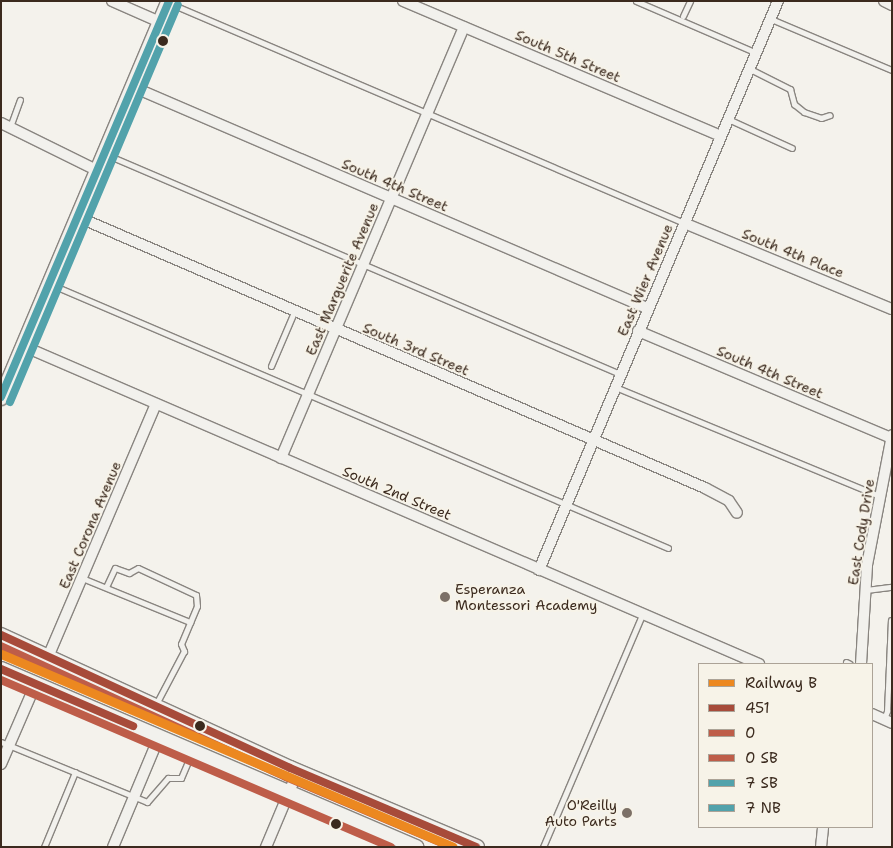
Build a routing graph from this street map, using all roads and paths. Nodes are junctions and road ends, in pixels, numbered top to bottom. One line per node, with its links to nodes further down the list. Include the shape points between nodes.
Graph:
1 (112, 1): 11 (street)
2 (403, 1): 12 (street, South 5th Street)
3 (636, 1): 13 (lane)
4 (690, 1): 9 (lane)
5 (778, 1): 10 (street, East Wier Avenue)
6 (884, 1): 8 (street)
7 (169, 2): 11 (main road); 18 (lane)
8 (892, 5)
9 (684, 16)
10 (771, 19): 13 (street, East Wier Avenue); 15 (lane)
11 (160, 22): 16 (main road)
12 (464, 28): 18 (street, East Marguerite Avenue); 22 (street, South 5th Street)
13 (756, 53): 14 (street, East Wier Avenue)
14 (750, 69): 19 (lane, via 790,90 794,104 804,112 821,118); 20 (street, East Wier Avenue)
15 (892, 70)
16 (133, 87): 24 (main road); 26 (street, South 4th Street)
17 (20, 100): 21 (lane)
18 (427, 114): 26 (street, East Marguerite Avenue); 28 (lane)
19 (830, 115)
20 (728, 119): 22 (street, East Wier Avenue); 23 (lane)
21 (5, 126): 25 (street)
22 (721, 136): 28 (street, East Wier Avenue)
23 (792, 148)
24 (105, 154): 25 (main road); 29 (lane)
25 (98, 171): 27 (main road)
26 (391, 199): 29 (street, East Marguerite Avenue); 31 (street, South 4th Street)
27 (78, 217): 30 (main road); 33 (street, South 3rd Street)
28 (684, 223): 31 (street, East Wier Avenue); 32 (street, South 4th Place)
29 (363, 264): 34 (street, East Marguerite Avenue); 38 (lane)
30 (49, 284): 36 (main road); 40 (lane)
31 (647, 308): 35 (street, East Wier Avenue)
32 (892, 309)
33 (294, 312): 34 (street, South 3rd Street); 37 (lane)
34 (335, 330): 40 (street, East Marguerite Avenue); 44 (street, South 3rd Street)
35 (638, 331): 38 (street, East Wier Avenue); 43 (street, South 4th Street)
36 (23, 346): 41 (main road); 42 (street, South 2nd Street)
37 (271, 366)
38 (620, 374): 39 (street, East Wier Avenue)
39 (615, 387): 44 (street, East Wier Avenue); 46 (lane)
40 (307, 395): 45 (street, East Marguerite Avenue); 47 (lane)
41 (1, 398)
42 (156, 404): 45 (street, South 2nd Street); 51 (street, East Corona Avenue)
43 (891, 437): 46 (street, East Cody Drive)
44 (593, 439): 47 (street, East Wier Avenue); 48 (street, South 3rd Street, via 729,500)
45 (281, 458): 50 (street, South 2nd Street)
46 (879, 496): 54 (street, East Cody Drive)
47 (566, 505): 49 (lane); 50 (street, East Wier Avenue)
48 (737, 513)
49 (668, 548)
50 (539, 570): 55 (street, South 2nd Street)
51 (82, 578): 53 (lane); 59 (street, East Corona Avenue)
52 (892, 587): 54 (lane)
53 (106, 588): 57 (lane); 57 (lane, via 115,568 128,573 138,568 196,595 197,606)
54 (865, 590): 61 (street, East Cody Drive)
55 (642, 615): 60 (street, South 2nd Street); 82 (lane)
56 (891, 620): 64 (lane)
57 (190, 622): 65 (lane, via 181,644 184,651 172,679 164,683)
58 (1, 635): 59 (main road)
59 (48, 657): 65 (main road)
60 (757, 663)
61 (861, 663)
62 (1, 669): 63 (main road)
63 (36, 683): 68 (main road); 69 (street)
64 (889, 703): 67 (lane)
65 (155, 706): 72 (main road)
66 (873, 714): 67 (street)
67 (888, 721)
68 (159, 737): 70 (main road); 75 (street)
69 (5, 744): 71 (street); 73 (lane)
70 (192, 751): 74 (main road); 75 (lane, via 180,779 168,778 147,802)
71 (1, 764)
72 (298, 771): 74 (street); 81 (main road)
73 (75, 772): 75 (lane); 77 (lane)
74 (289, 792): 79 (street); 80 (main road)
75 (134, 797): 78 (street)
76 (823, 828): 83 (street)
77 (44, 847)
78 (113, 847)
79 (266, 847)
80 (417, 847)
81 (477, 847)
82 (542, 847)
83 (821, 847)

